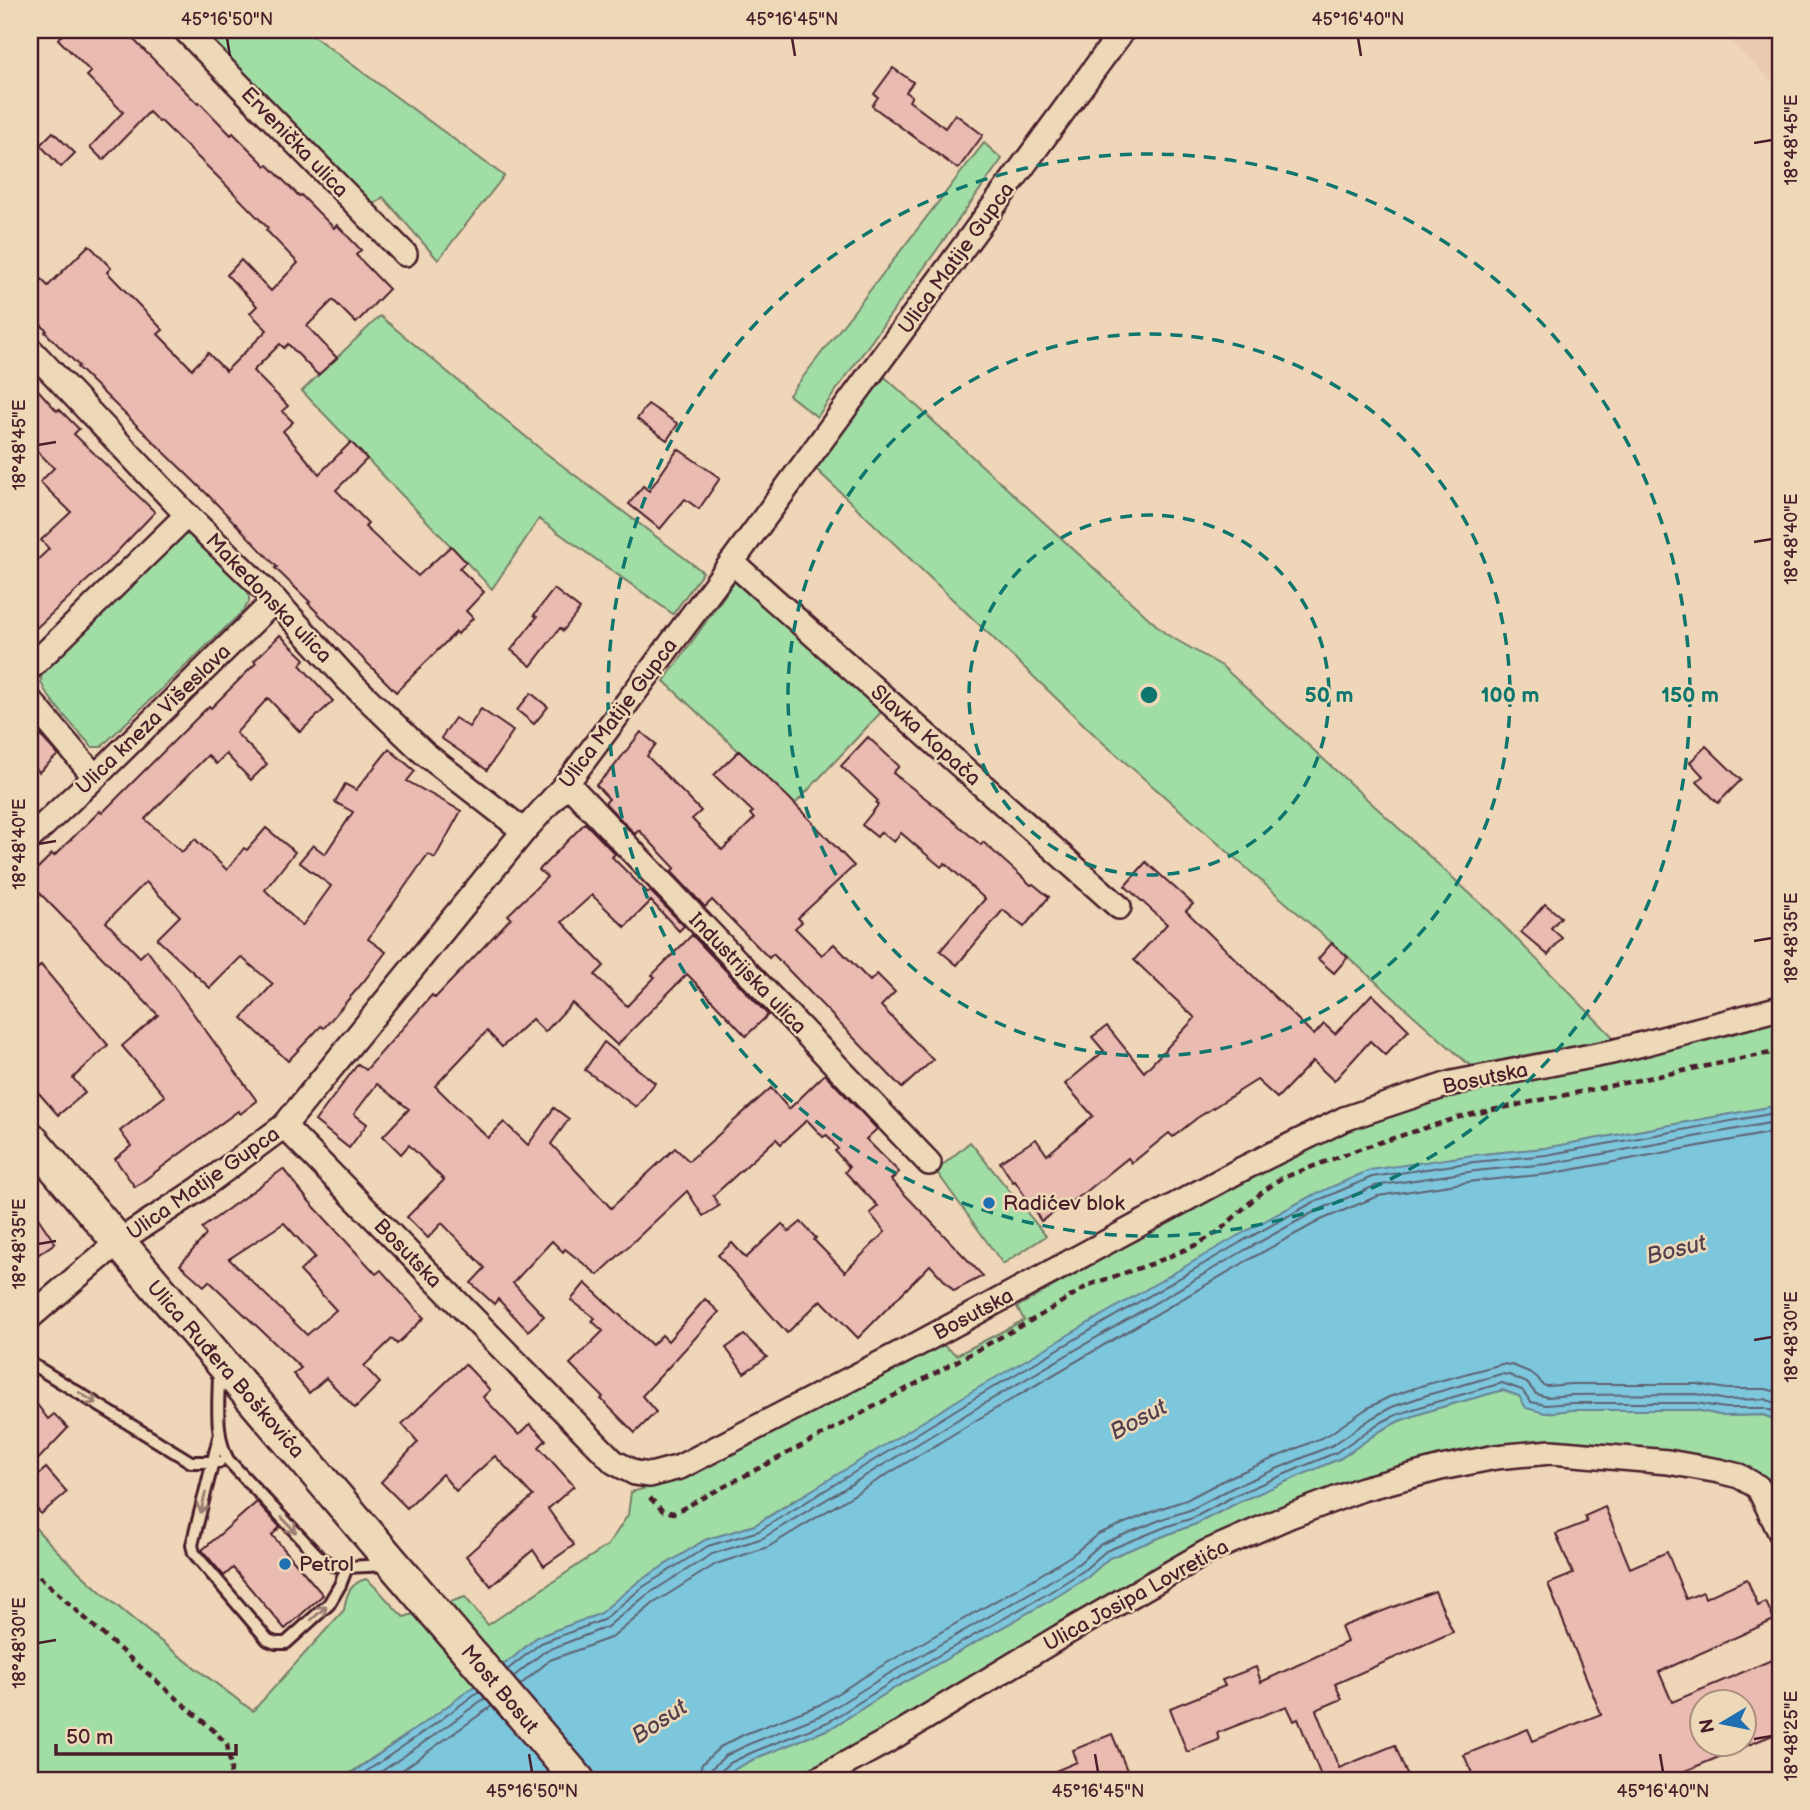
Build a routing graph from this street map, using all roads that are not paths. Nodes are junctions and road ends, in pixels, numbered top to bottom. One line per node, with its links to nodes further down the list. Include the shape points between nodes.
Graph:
1 (185, 30): 3 (street, Ervenička ulica)
2 (1123, 30): 6 (street, Ulica Matije Gupca)
3 (405, 254)
4 (30, 349): 5 (street, Makedonska ulica)
5 (187, 516): 7 (street, Makedonska ulica); 8 (street)
6 (732, 562): 11 (street, Ulica Matije Gupca); 14 (street, Slavka Kopača)
7 (275, 600): 10 (street, Ulica kneza Višeslava); 12 (street, Makedonska ulica, via 348,680 424,753)
8 (30, 668)
9 (30, 700): 10 (street)
10 (95, 777): 13 (street, Ulica kneza Višeslava)
11 (567, 783): 12 (street, Ulica Matije Gupca); 18 (street, Industrijska ulica)
12 (524, 831): 16 (street, Ulica Matije Gupca)
13 (30, 838)
14 (1119, 907)
15 (1780, 1008): 16 (street, Bosutska, via 1612,1052 1452,1083 1344,1119 1242,1168 680,1468 650,1475 614,1462)
16 (284, 1126): 19 (street, Ulica Matije Gupca)
17 (30, 1138): 19 (main road, Ulica Ruđera Boškovića)
18 (929, 1163)
19 (118, 1242): 20 (street, Ulica Matije Gupca); 21 (main road, Ulica Ruđera Boškovića)
20 (30, 1317)
21 (219, 1361): 23 (lane); 27 (main road, Ulica Ruđera Boškovića)
22 (30, 1363): 25 (lane, one-way to 25, via 191,1462)
23 (219, 1437): 24 (lane); 25 (lane)
24 (228, 1460): 25 (lane); 28 (lane, one-way to 28, via 319,1557)
25 (213, 1463): 28 (lane, one-way to 28, via 192,1545 194,1553 268,1640 286,1643 329,1604)
26 (1780, 1532): 31 (street, Ulica Josipa Lovretića, via 1758,1487 1719,1471 1550,1452 1441,1468 1362,1489 1207,1552)
27 (394, 1565): 28 (lane); 29 (main road, Ulica Ruđera Boškovića)
28 (347, 1567)
29 (423, 1599): 30 (main road, Most Bosut)
30 (578, 1780)
31 (816, 1780)

